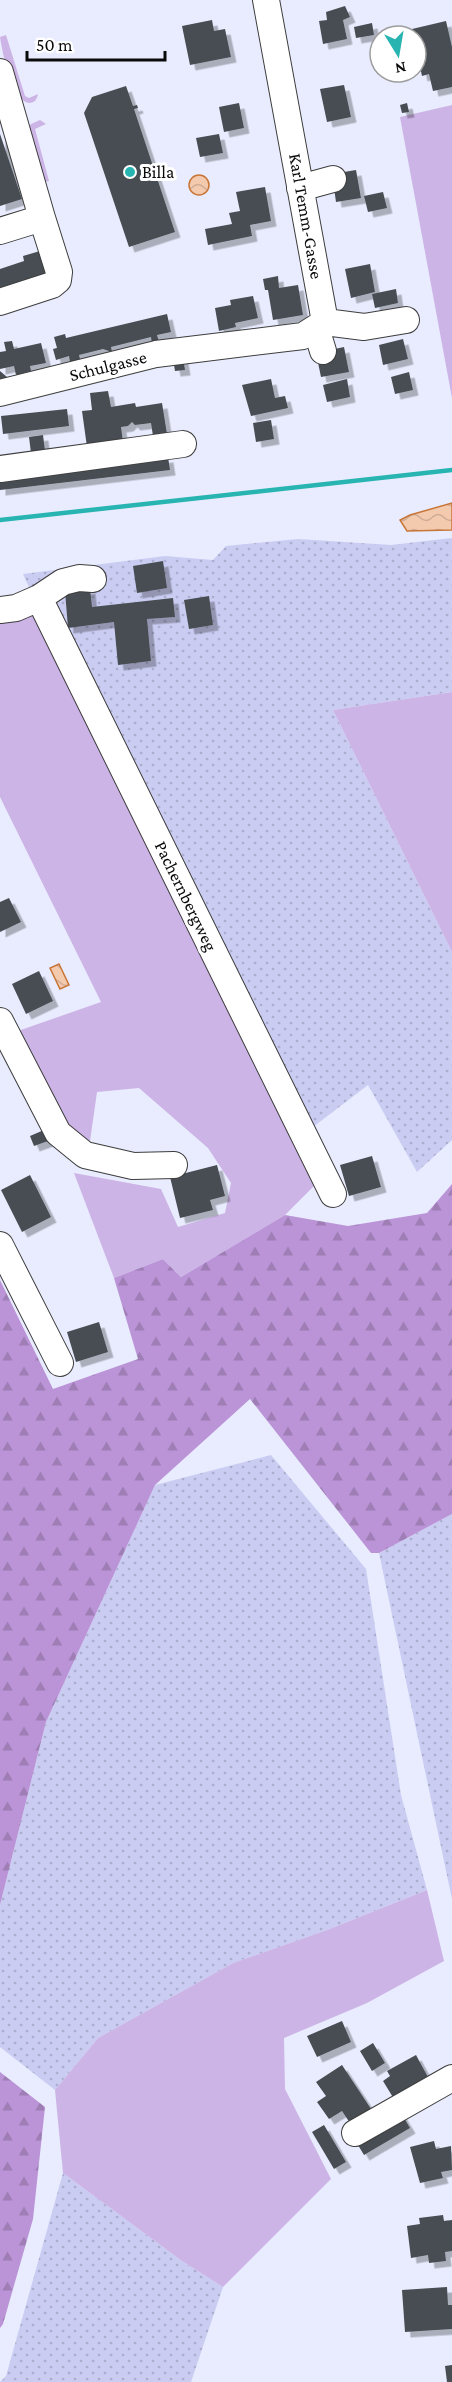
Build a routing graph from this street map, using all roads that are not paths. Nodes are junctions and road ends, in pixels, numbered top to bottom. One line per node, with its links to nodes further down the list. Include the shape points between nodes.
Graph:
1 (266, 0): 4 (street, Karl Temm-Gasse)
2 (0, 72): 5 (street)
3 (333, 179): 4 (street)
4 (300, 188): 9 (street, Karl Temm-Gasse)
5 (42, 218): 6 (street); 7 (street, via 58,280)
6 (0, 231)
7 (0, 302)
8 (406, 320): 9 (street)
9 (321, 334): 10 (street, Schulgasse, via 156,354)
10 (0, 393)
11 (183, 444): 12 (street)
12 (0, 468)
13 (93, 579): 14 (street, via 63,582)
14 (39, 598): 15 (street); 18 (street, Pachernbergweg)
15 (0, 610)
16 (0, 1021): 17 (street, via 58,1133 85,1155 133,1166)
17 (174, 1165)
18 (333, 1194)
19 (0, 1245): 20 (street)
20 (60, 1363)
21 (452, 2078): 22 (street)
22 (355, 2133)

